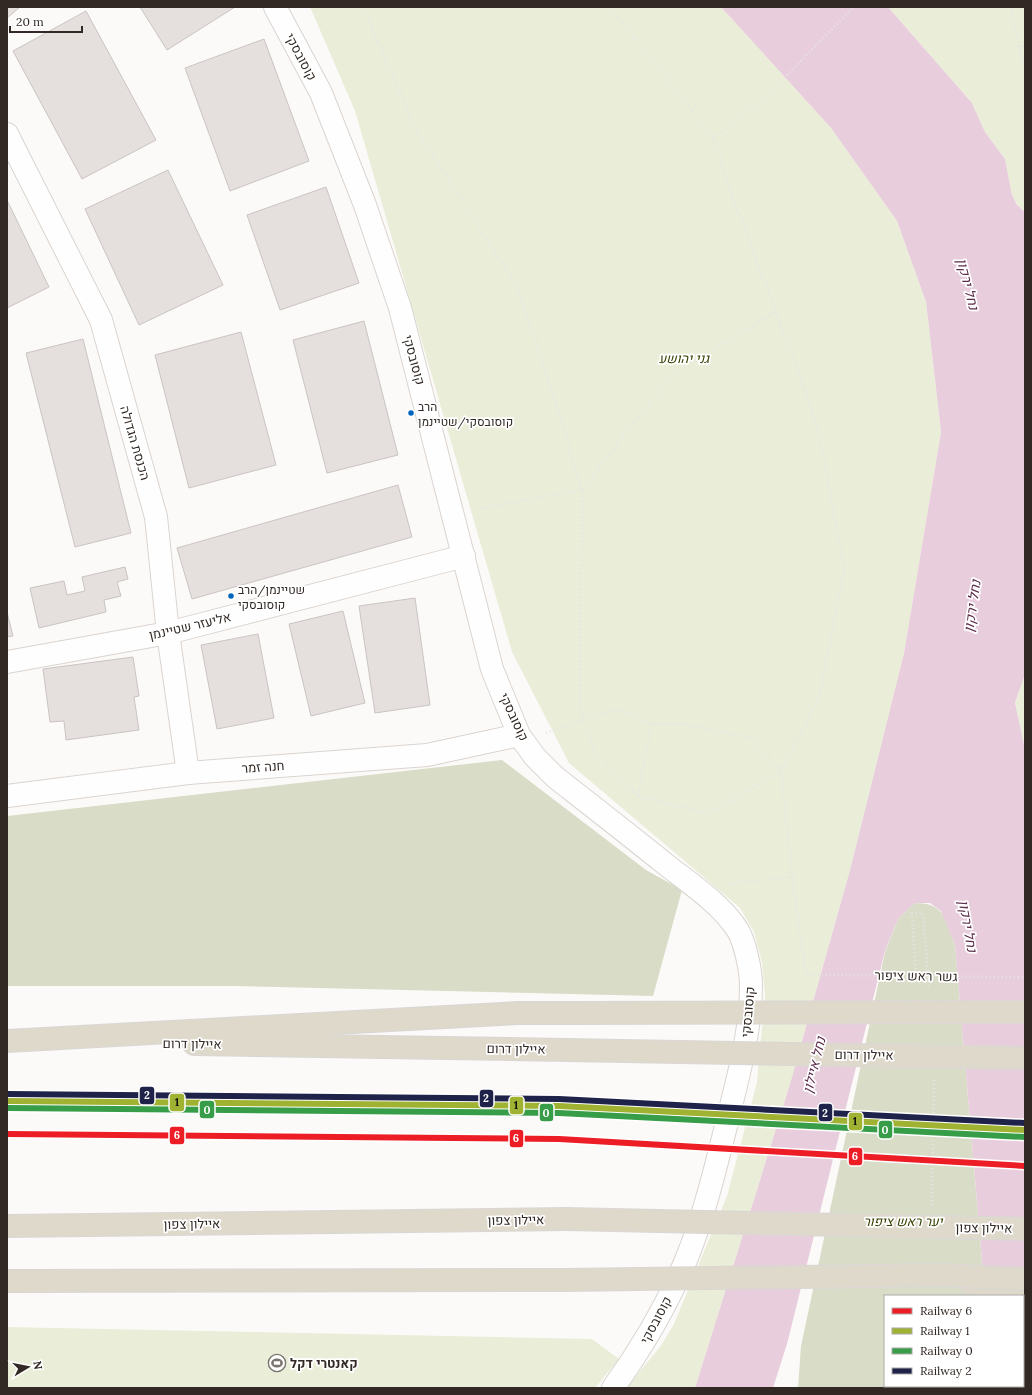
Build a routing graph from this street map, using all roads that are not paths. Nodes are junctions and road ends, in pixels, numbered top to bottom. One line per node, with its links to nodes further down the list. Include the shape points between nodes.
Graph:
1 (275, 7): 3 (street, קוסובסקי, via 321,93 365,205 400,308)
2 (7, 134): 4 (street, הכנסת הגדולה, via 101,320 156,518)
3 (464, 556): 4 (street, אליעזר שטיינמן); 6 (street, קוסובסקי, via 492,669)
4 (168, 633): 5 (street, אליעזר שטיינמן); 7 (street, הכנסת הגדולה)
5 (7, 662)
6 (521, 738): 7 (street, חנה זמר, via 427,755); 18 (street, קוסובסקי, via 555,777 695,887 725,914 738,931 746,954 751,984 748,1031 741,1066 713,1178 688,1254 646,1341)
7 (188, 773): 8 (street, חנה זמר)
8 (7, 796)
9 (1025, 1012): 10 (highway, bridge, via 518,1013)
10 (7, 1042): 11 (highway, איילון דרום, bridge)
11 (1025, 1058)
12 (7, 1226): 13 (highway, איילון צפון, bridge, via 566,1220)
13 (1025, 1229)
14 (942, 1275): 15 (highway, bridge); 16 (highway, bridge, via 566,1280); 17 (highway, bridge)
15 (1025, 1279)
16 (7, 1281)
17 (1025, 1295)
18 (613, 1388)

